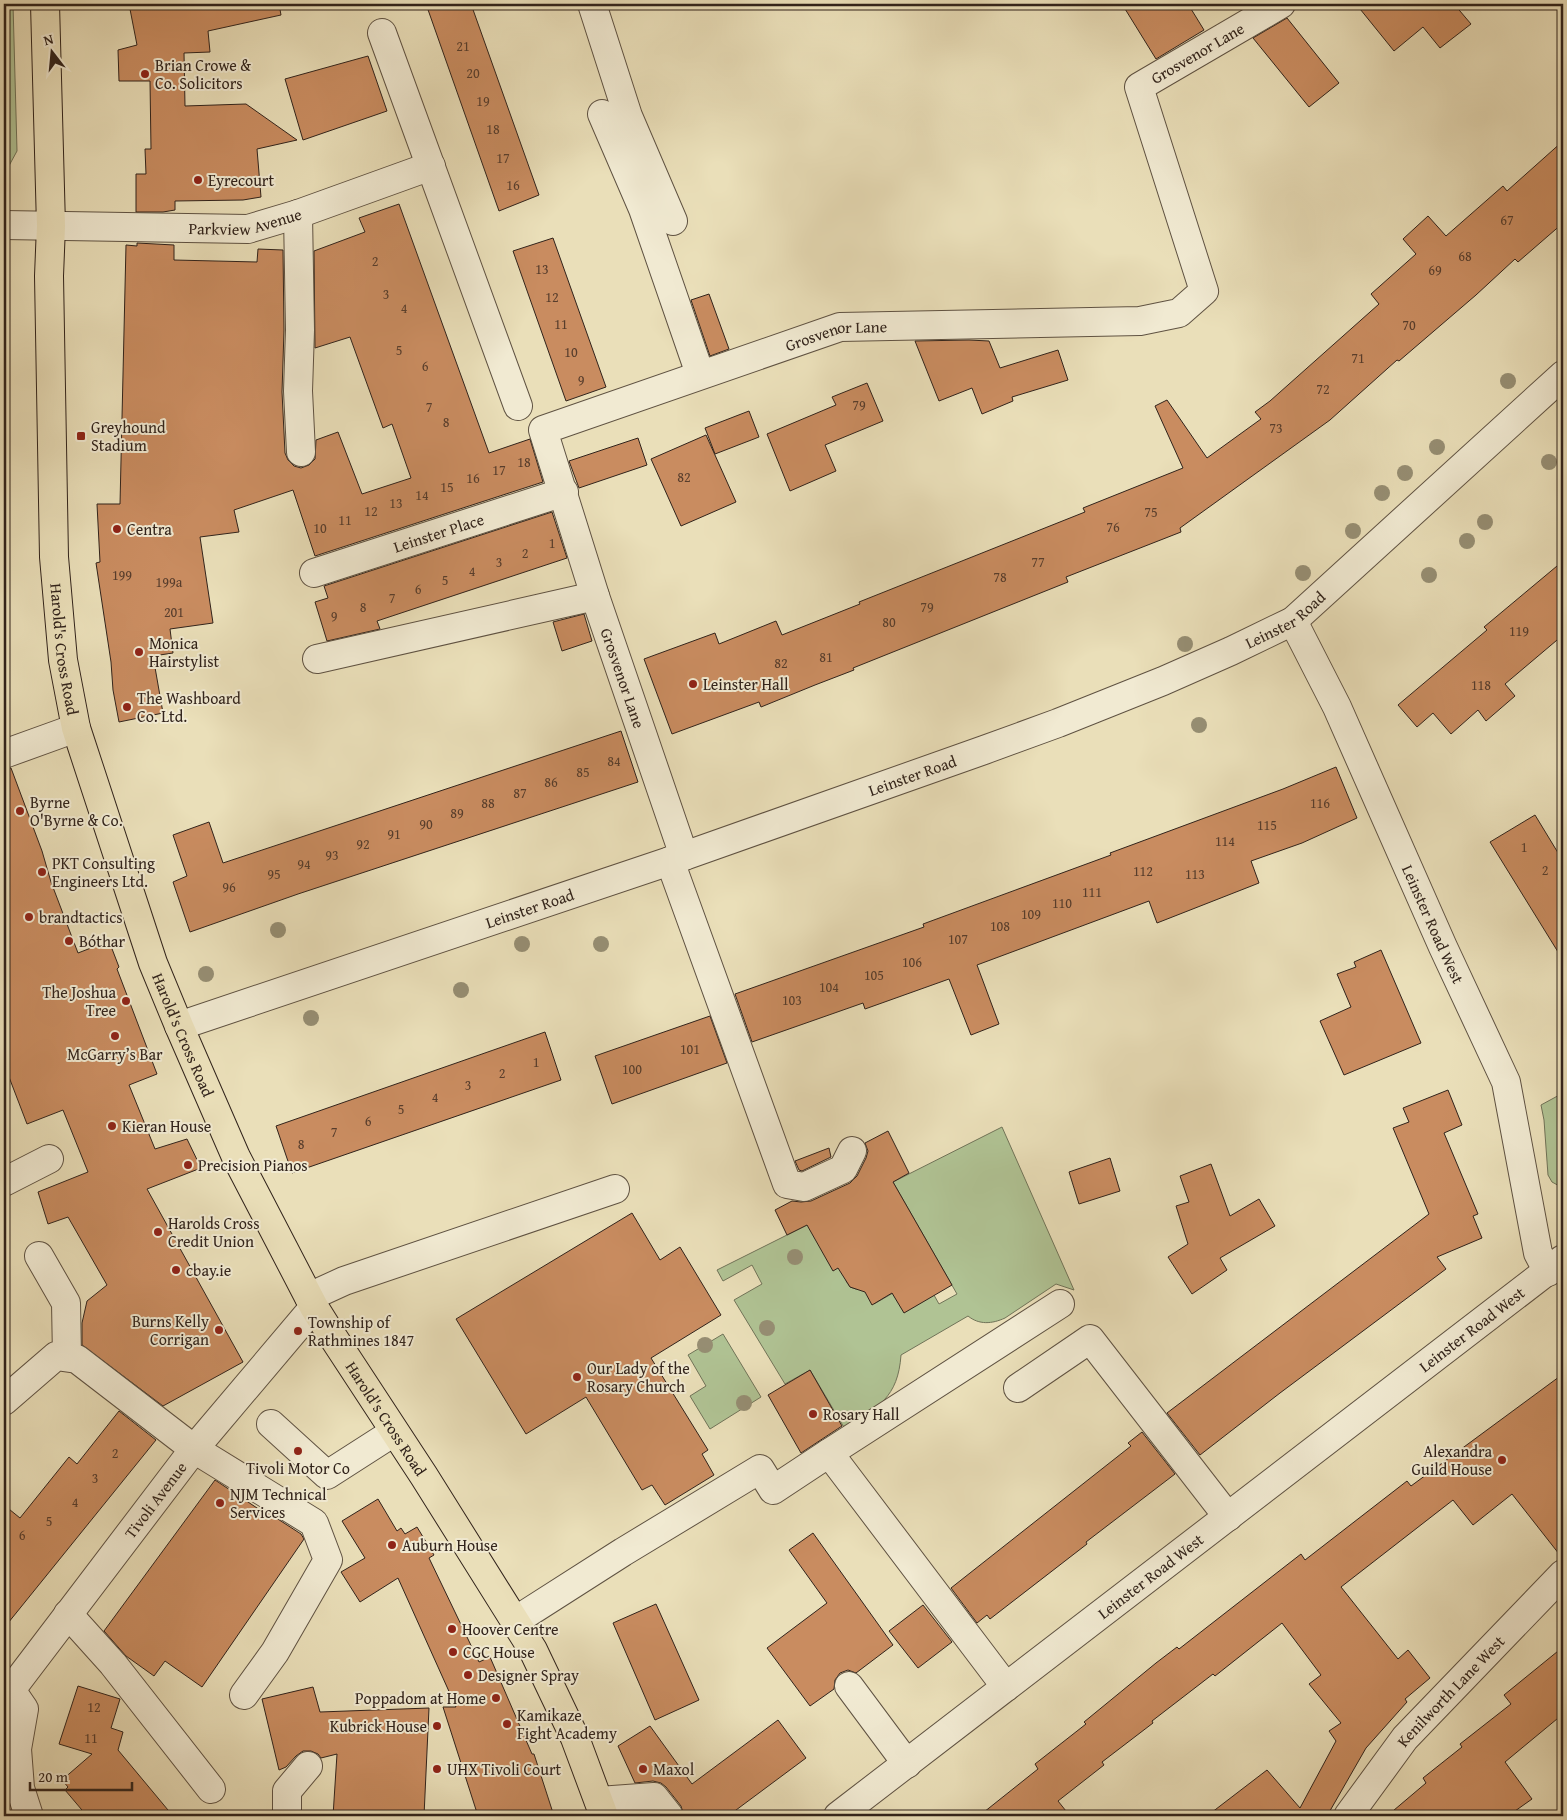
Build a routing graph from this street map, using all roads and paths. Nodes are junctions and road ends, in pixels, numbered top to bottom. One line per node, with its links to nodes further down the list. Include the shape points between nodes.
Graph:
1 (45, 4): 10 (main road, Harold's Cross Road)
2 (592, 4): 8 (street, via 628,116)
3 (1281, 4): 12 (street, Grosvenor Lane, via 1139,87 1204,291 1179,313 1140,321 840,327)
4 (382, 33): 6 (street)
5 (602, 114): 12 (street, via 643,210)
6 (431, 166): 7 (street, Parkview Avenue); 15 (street)
7 (298, 214): 10 (street, Parkview Avenue, via 248,229); 11 (street)
8 (673, 221)
9 (4, 225): 10 (street)
10 (51, 226): 22 (main road, Harold's Cross Road, via 48,276 54,557 63,660)
11 (300, 330): 14 (street); 16 (street, via 298,400)
12 (700, 374): 17 (street, Grosvenor Lane, via 543,430)
13 (1563, 375): 20 (street, Leinster Road)
14 (314, 387)
15 (518, 406)
16 (302, 452)
17 (564, 492): 18 (street, Leinster Place); 19 (street, Grosvenor Lane)
18 (314, 573)
19 (595, 596): 21 (street); 24 (street, Grosvenor Lane)
20 (1293, 621): 24 (street, Leinster Road, via 1163,681 1058,723); 31 (street, Leinster Road West, via 1337,707 1506,1082 1538,1254)
21 (317, 659)
22 (76, 728): 23 (street); 25 (main road, Harold's Cross Road, via 153,963)
23 (4, 754)
24 (677, 859): 25 (street, Leinster Road); 26 (street, Grosvenor Lane, via 787,1184 804,1187 843,1169)
25 (179, 1026): 32 (main road, Harold's Cross Road, via 236,1157)
26 (852, 1151)
27 (49, 1159): 28 (street)
28 (4, 1182)
29 (615, 1189): 32 (street, via 344,1281)
30 (39, 1256): 34 (street, via 66,1303)
31 (1555, 1266): 41 (street, Leinster Road West)
32 (312, 1302): 38 (main road, Harold's Cross Road); 39 (street, Tivoli Avenue)
33 (1060, 1304): 40 (street)
34 (67, 1357): 36 (street, via 56,1356); 39 (street, via 77,1359)
35 (1018, 1388): 41 (street, via 1090,1339)
36 (4, 1400)
37 (271, 1424): 38 (street, via 327,1476)
38 (394, 1432): 44 (main road, Harold's Cross Road)
39 (194, 1449): 43 (street, Tivoli Avenue); 48 (street, via 314,1522 328,1560 275,1652)
40 (829, 1453): 44 (street, via 773,1490 760,1468); 46 (street)
41 (1228, 1517): 46 (street, Leinster Road West)
42 (1563, 1574): 57 (street, Kenilworth Lane West, via 1404,1738)
43 (68, 1614): 47 (street, Tivoli Avenue); 51 (street, via 113,1664)
44 (515, 1621): 52 (main road, Harold's Cross Road, via 533,1650 575,1738)
45 (848, 1686): 49 (street)
46 (1006, 1687): 49 (street, Leinster Road West)
47 (7, 1694): 53 (street, via 24,1708 17,1749 20,1788)
48 (244, 1695)
49 (907, 1764): 56 (street, Leinster Road West)
50 (308, 1766): 54 (street, via 287,1792)
51 (212, 1789)
52 (602, 1809): 55 (street, via 654,1797)
53 (29, 1816)
54 (287, 1816)
55 (669, 1816)
56 (838, 1816)
57 (1348, 1816)

